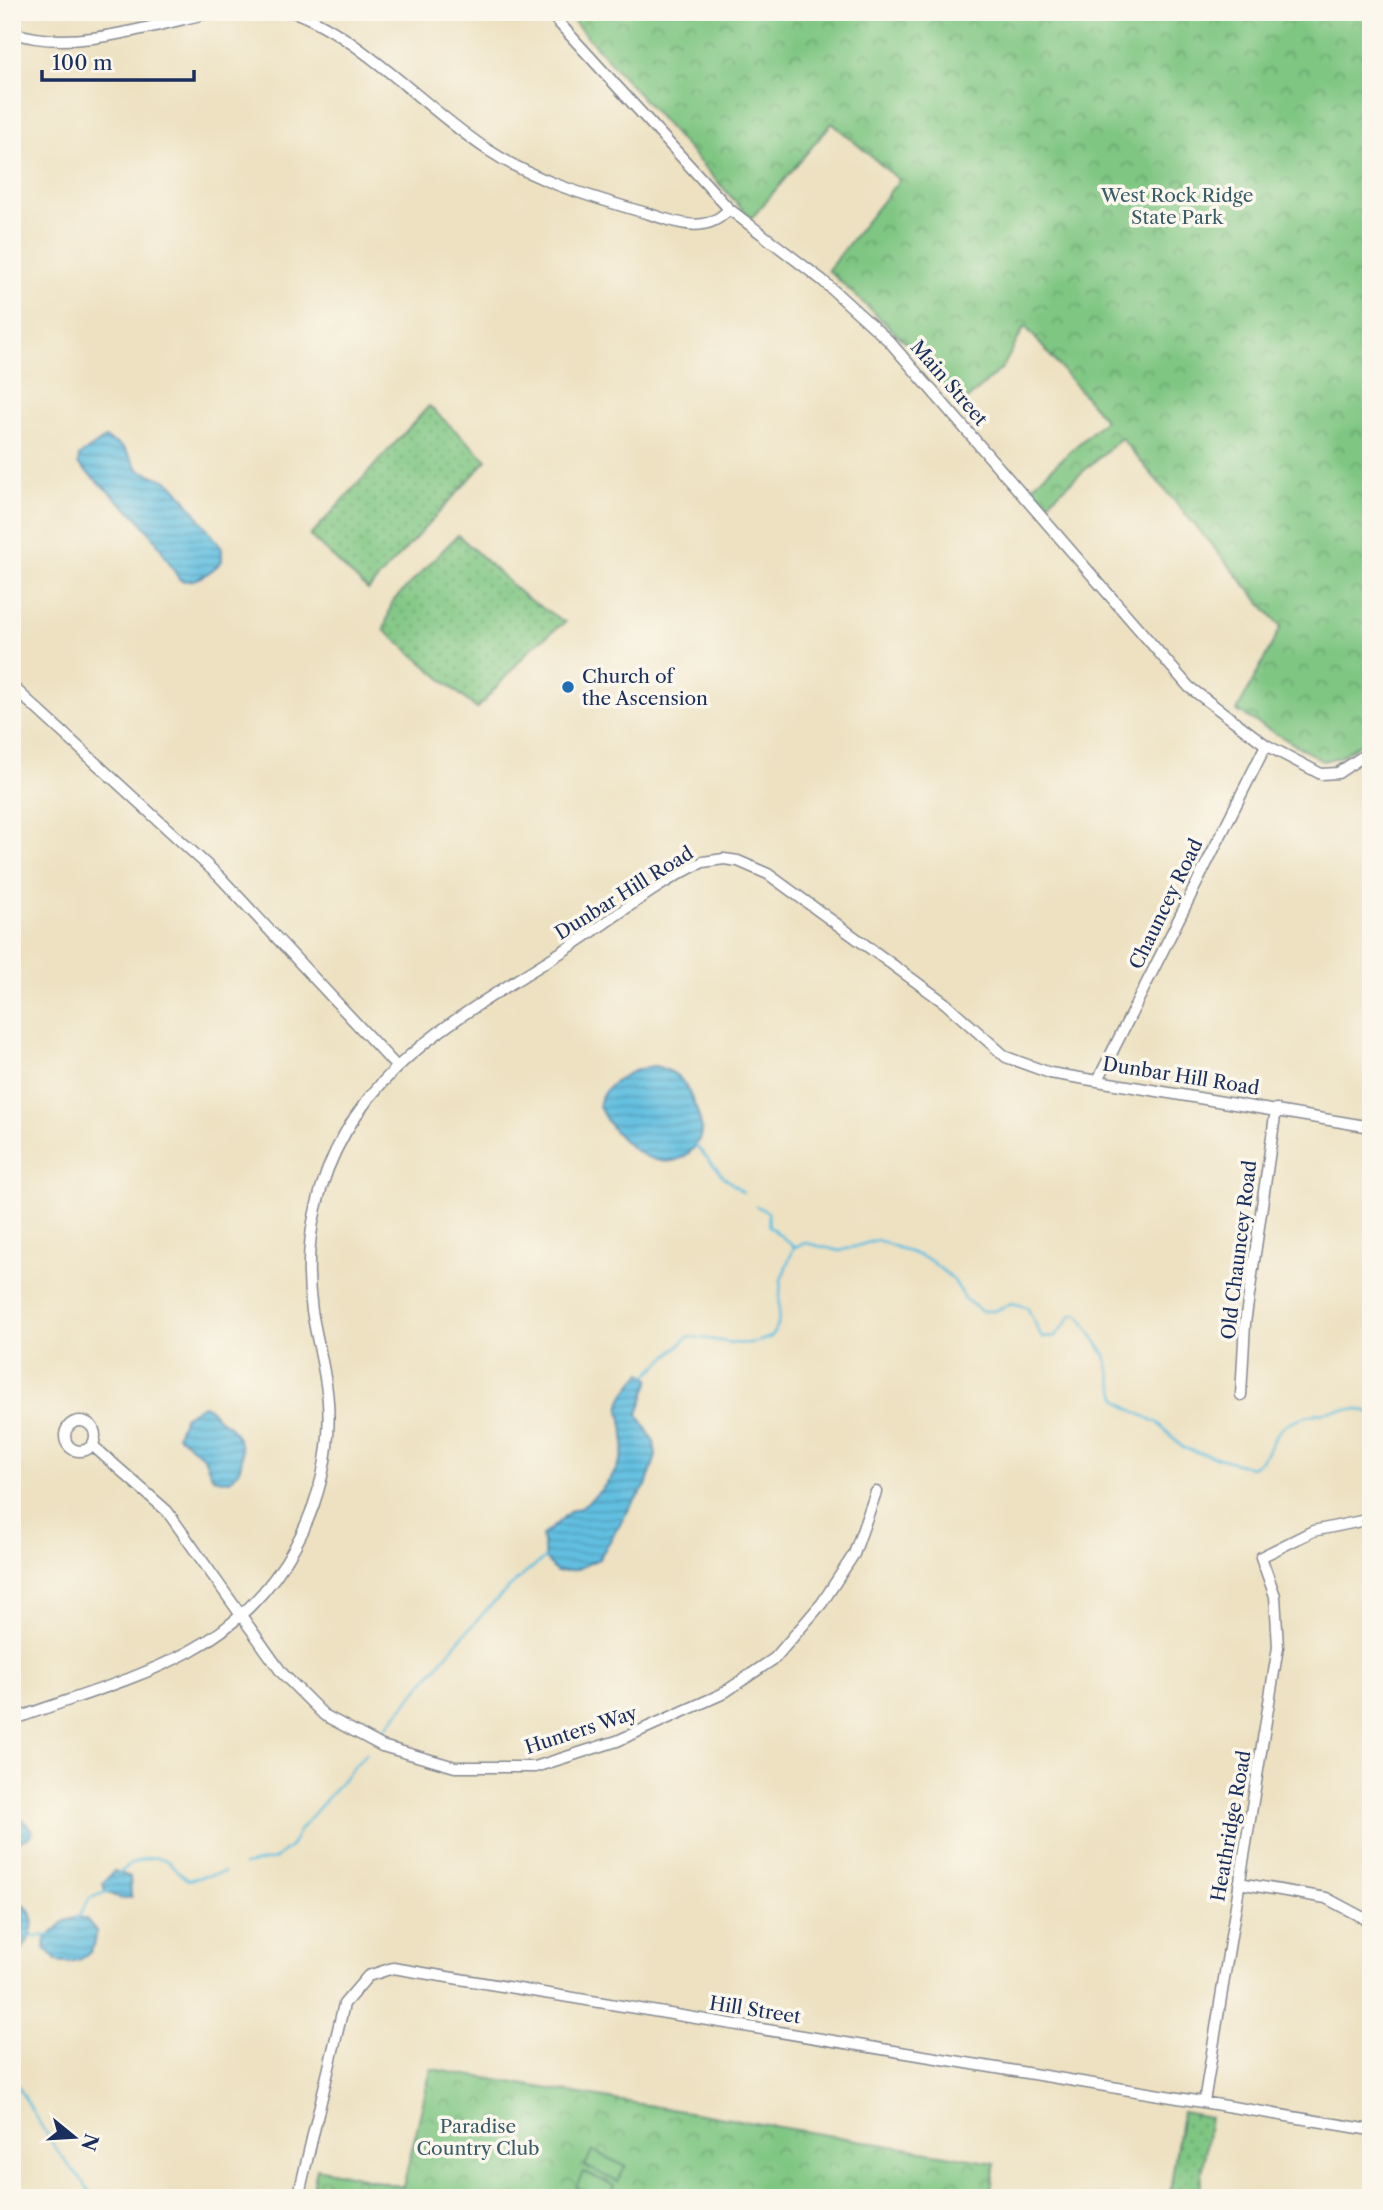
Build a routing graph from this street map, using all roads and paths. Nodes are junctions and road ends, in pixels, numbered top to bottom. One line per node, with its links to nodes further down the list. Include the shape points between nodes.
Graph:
1 (213, 12): 4 (street, via 99,36 56,39)
2 (294, 12): 5 (street, via 343,38 477,142 529,173 615,204 698,226 715,222)
3 (549, 12): 5 (street, Main Street)
4 (12, 32)
5 (729, 209): 7 (street, Main Street, via 822,280 889,341 1176,674)
6 (12, 686): 9 (street, via 220,877)
7 (1266, 744): 8 (street, Main Street, via 1321,774 1338,773); 10 (street, Chauncey Road)
8 (1371, 751)
9 (396, 1066): 10 (street, Dunbar Hill Road, via 465,1014 690,868 724,859 754,867 787,886 945,1003 1006,1058 1042,1071); 17 (street, Dunbar Hill Road, via 369,1096 341,1139 324,1179 312,1227 309,1288 328,1407 320,1485 291,1555)
10 (1098, 1080): 11 (street, Dunbar Hill Road)
11 (1276, 1109): 12 (street, Dunbar Hill Road); 13 (street, Old Chauncey Road, via 1245,1323)
12 (1371, 1127)
13 (1241, 1395)
14 (92, 1445): 17 (street, Hunters Way, via 167,1511)
15 (876, 1492): 17 (street, Hunters Way, via 854,1554 822,1603 775,1658 722,1694 617,1741 535,1767 456,1767 370,1740 324,1716 282,1674)
16 (1371, 1519): 19 (street, Heathridge Road, via 1313,1531 1261,1557 1275,1596 1278,1647)
17 (240, 1615): 18 (street, Dunbar Hill Road, via 210,1639 170,1660)
18 (12, 1720)
19 (1239, 1884): 20 (street, via 1326,1898); 21 (street, Heathridge Road)
20 (1371, 1922)
21 (1204, 2102): 22 (street, Hill Street); 23 (street, Hill Street, via 393,1968 368,1976 344,2004)
22 (1371, 2130)
23 (298, 2198)

